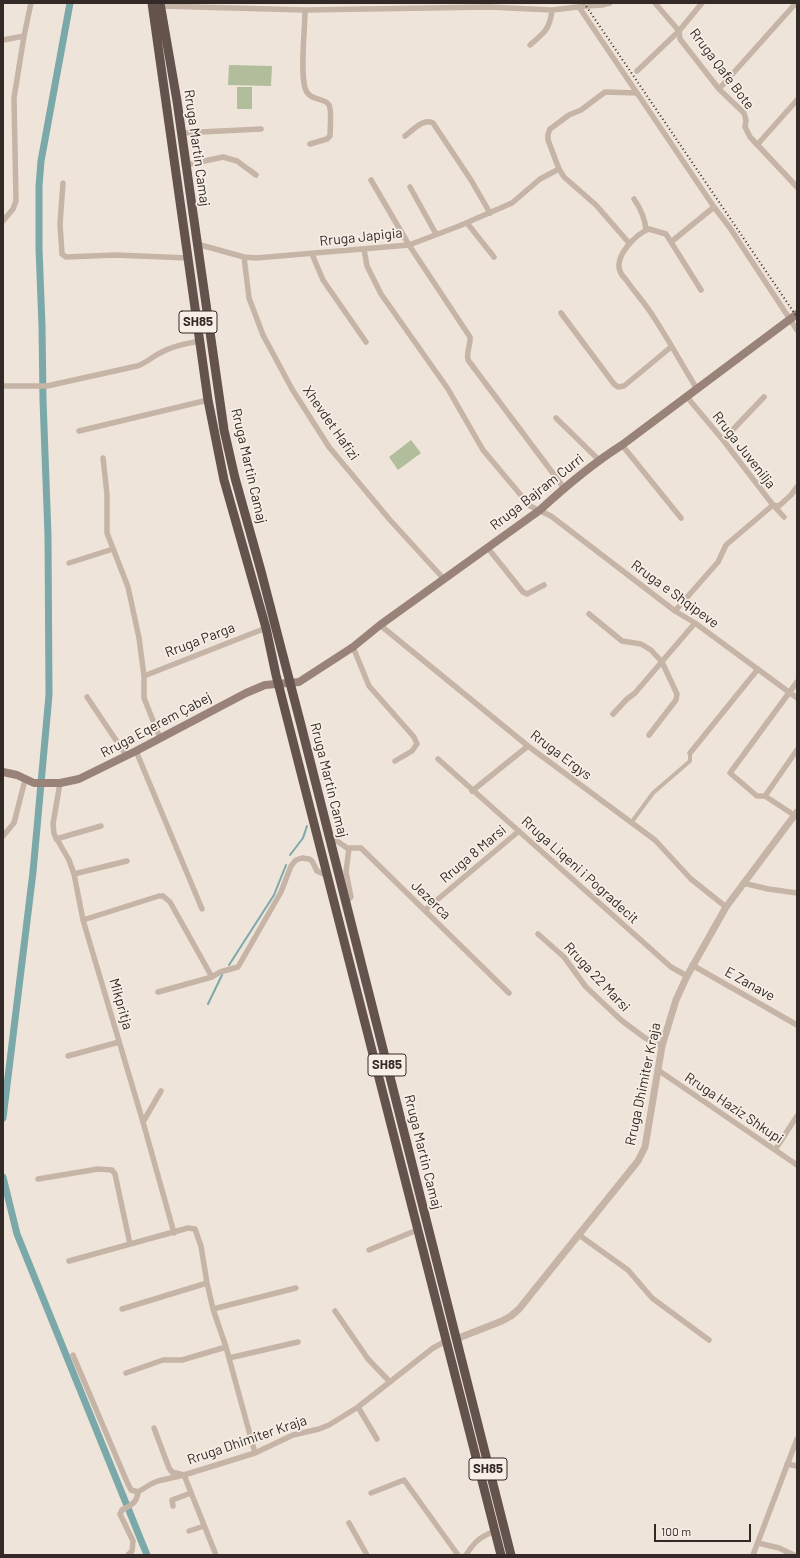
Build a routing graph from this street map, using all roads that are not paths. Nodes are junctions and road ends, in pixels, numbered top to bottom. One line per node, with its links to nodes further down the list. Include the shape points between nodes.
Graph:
1 (31, 3): 13 (street)
2 (610, 3): 9 (street)
3 (655, 3): 12 (street, Rruga Qafe Bote)
4 (702, 3): 12 (street)
5 (796, 3): 17 (street)
6 (158, 4): 10 (street); 21 (highway, Rruga Martin Camaj / SH85); 47 (highway, Rruga Martin Camaj / SH85)
7 (488, 5): 8 (street); 11 (street)
8 (386, 6): 10 (street)
9 (579, 6): 11 (street); 18 (street)
10 (305, 10): 23 (street, via 305,88 312,98 327,102 330,106 330,136 328,139)
11 (552, 10): 15 (street, via 546,32)
12 (679, 31): 16 (street); 17 (street, Rruga Qafe Bote, via 680,39)
13 (24, 36): 14 (street); 35 (street, via 14,98 16,201)
14 (3, 40)
15 (530, 45)
16 (637, 72)
17 (719, 89): 24 (street, Rruga Qafe Bote, via 744,113 745,127)
18 (637, 93): 26 (street, via 605,92 550,129 548,140); 33 (street)
19 (797, 100): 24 (street)
20 (261, 129): 21 (street)
21 (181, 133): 25 (highway, Rruga Martin Camaj / SH85)
22 (405, 136): 34 (street, via 424,122 433,123)
23 (310, 144)
24 (757, 145): 31 (street, Rruga Qafe Bote)
25 (186, 165): 27 (street, via 223,157 237,161); 41 (highway, Rruga Martin Camaj / SH85)
26 (559, 169): 34 (street, Rruga Japigia, via 540,179 512,203); 40 (street, via 564,177 596,204)
27 (256, 175)
28 (372, 180): 42 (street)
29 (62, 183): 47 (street, via 60,224 62,254 66,257 115,255)
30 (410, 187): 38 (street)
31 (797, 187)
32 (634, 199): 37 (street, via 642,210)
33 (714, 207): 39 (street); 51 (street)
34 (490, 212): 36 (street, Rruga Japigia)
35 (3, 221)
36 (467, 223): 38 (street, Rruga Japigia); 46 (street)
37 (646, 230): 39 (street, via 653,229 666,234); 40 (street)
38 (436, 234): 42 (street, Rruga Japigia)
39 (671, 242): 48 (street)
40 (629, 243): 55 (street, via 620,260 620,272)
41 (197, 244): 45 (street, Rruga Japigia); 89 (highway, Rruga Martin Camaj / SH85, via 224,430)
42 (409, 245): 43 (street, Rruga Japigia); 68 (street, via 470,337 466,354 468,360)
43 (364, 249): 44 (street, Rruga Japigia); 70 (street, Rruga e Shqipeve, via 367,266 381,294 448,389 483,450 530,506)
44 (312, 254): 45 (street, Rruga Japigia); 54 (street, via 323,280)
45 (244, 257): 76 (street, Xhevdet Hafizi, via 249,298 254,312 263,335 292,389 329,447 390,520)
46 (494, 257)
47 (188, 258): 53 (highway, Rruga Martin Camaj / SH85)
48 (701, 290)
49 (561, 313): 55 (street, via 618,388 624,386)
50 (797, 314): 51 (main road, Rruga Bajram Curri)
51 (790, 320): 52 (street); 57 (main road, Rruga Bajram Curri)
52 (797, 330)
53 (201, 341): 56 (street, via 189,342 160,352 142,364 48,386); 60 (highway, Rruga Martin Camaj / SH85)
54 (366, 342)
55 (671, 347): 57 (street)
56 (3, 386)
57 (697, 389): 58 (main road, Rruga Bajram Curri)
58 (687, 397): 63 (street, Rruga Juvenilja); 64 (main road, Rruga Bajram Curri)
59 (764, 398): 63 (street)
60 (208, 400): 62 (street); 82 (highway, Rruga Martin Camaj / SH85, via 224,480)
61 (556, 418): 66 (street)
62 (79, 431)
63 (723, 440): 69 (street, Rruga Juvenilja)
64 (622, 445): 66 (main road, Rruga Bajram Curri); 72 (street)
65 (102, 458): 74 (street, via 107,494 108,533)
66 (599, 460): 68 (main road, Rruga Bajram Curri)
67 (797, 487): 69 (street, via 779,506)
68 (564, 488): 70 (main road, Rruga Bajram Curri)
69 (773, 505): 71 (street, Rruga Juvenilja); 78 (street, via 726,545 718,562)
70 (540, 510): 73 (main road, Rruga Bajram Curri); 78 (street, Rruga e Shqipeve)
71 (784, 517)
72 (681, 518)
73 (488, 547): 76 (main road, Rruga Bajram Curri); 77 (street, via 523,592 527,594)
74 (113, 549): 75 (street); 86 (street, via 128,587)
75 (69, 563)
76 (444, 578): 81 (main road, Rruga Bajram Curri)
77 (544, 585)
78 (676, 611): 80 (street, Rruga e Shqipeve)
79 (589, 614): 84 (street, via 622,641 641,644)
80 (695, 623): 84 (street); 85 (street, Rruga e Shqipeve)
81 (380, 625): 83 (main road, Rruga Bajram Curri); 96 (street, Rruga Ergys)
82 (266, 628): 86 (street, Rruga Parga); 88 (highway, Rruga Martin Camaj / SH85)
83 (353, 647): 89 (main road, Rruga Bajram Curri, via 302,681); 102 (street, via 369,686 414,737 417,744 412,751)
84 (662, 662): 93 (street); 94 (street, via 677,694 676,700)
85 (758, 669): 90 (street, Rruga e Shqipeve); 99 (street)
86 (144, 676): 95 (street, via 144,698)
87 (797, 682): 90 (street)
88 (278, 683): 89 (main road, Rruga Eqerem Çabej); 95 (main road, Rruga Eqerem Çabej, via 246,693); 118 (highway, Rruga Martin Camaj / SH85)
89 (290, 683): 114 (highway, Rruga Martin Camaj / SH85)
90 (789, 692): 92 (street, Rruga e Shqipeve); 107 (street, via 730,773 757,796)
91 (87, 697): 100 (street)
92 (797, 698)
93 (614, 714)
94 (649, 736)
95 (160, 738): 98 (main road, Rruga Eqerem Çabej)
96 (528, 746): 106 (street); 109 (street, Rruga Ergys)
97 (797, 750): 107 (street)
98 (136, 751): 100 (main road, Rruga Eqerem Çabej); 123 (street)
99 (690, 753): 109 (street, via 690,761 653,793)
100 (126, 755): 105 (main road, Rruga Eqerem Çabej, via 90,775)
101 (438, 759): 106 (street, Rruga Liqeni i Pogradecit)
102 (395, 761)
103 (3, 772): 104 (main road, Rruga Eqerem Çabej)
104 (25, 780): 105 (main road, Rruga Eqerem Çabej); 112 (street, via 14,823)
105 (60, 783): 113 (street, Mikpritja, via 53,829)
106 (472, 790): 111 (street, Rruga Liqeni i Pogradecit)
107 (765, 796): 108 (street)
108 (796, 814): 119 (street, Rruga Dhimiter Kraja)
109 (631, 823): 122 (street, Rruga Ergys, via 655,840 691,879)
110 (101, 826): 113 (street)
111 (519, 831): 124 (street, Rruga 8 Marsi); 128 (street, Rruga Liqeni i Pogradecit, via 671,967)
112 (3, 836)
113 (56, 839): 117 (street, Mikpritja)
114 (330, 841): 115 (street, Jezerca, via 337,841); 121 (highway, Rruga Martin Camaj / SH85)
115 (349, 848): 121 (street, via 346,872 351,897); 124 (street, Jezerca, via 362,848)
116 (127, 861): 117 (street)
117 (74, 874): 125 (street, Mikpritja)
118 (328, 876): 129 (street, via 317,871 312,861 306,857 296,860 241,963 238,967); 143 (highway, Rruga Martin Camaj / SH85)
119 (743, 883): 120 (street); 122 (street, Rruga Dhimiter Kraja)
120 (797, 893)
121 (345, 903): 154 (highway, Rruga Martin Camaj / SH85)
122 (726, 907): 127 (street, Rruga Dhimiter Kraja)
123 (202, 909)
124 (425, 910): 131 (street, Jezerca)
125 (84, 920): 129 (street, via 163,896 170,902); 133 (street, Mikpritja)
126 (538, 934): 134 (street, Rruga 22 Marsi, via 564,957 586,987 621,1020 645,1038)
127 (692, 965): 128 (street, Rruga Dhimiter Kraja); 132 (street, E Zanave)
128 (687, 976): 134 (street, Rruga Dhimiter Kraja, via 676,1000)
129 (212, 977): 130 (street)
130 (158, 992)
131 (509, 993)
132 (797, 1025)
133 (119, 1042): 135 (street); 139 (street, Mikpritja)
134 (662, 1046): 136 (street, Rruga Dhimiter Kraja)
135 (68, 1056)
136 (658, 1070): 140 (street, Rruga Haziz Shkupi); 145 (street, Rruga Dhimiter Kraja, via 645,1147 638,1161)
137 (161, 1091): 139 (street)
138 (797, 1116): 140 (street)
139 (143, 1122): 144 (street, Mikpritja)
140 (775, 1150): 141 (street, Rruga Haziz Shkupi)
141 (797, 1165)
142 (38, 1179): 146 (street, via 98,1169 112,1170)
143 (417, 1230): 147 (street); 156 (highway, Rruga Martin Camaj / SH85)
144 (174, 1233): 146 (street); 149 (street, via 192,1228 197,1232)
145 (579, 1234): 154 (street, Rruga Dhimiter Kraja, via 511,1316); 155 (street, via 628,1270 652,1298)
146 (130, 1244): 148 (street)
147 (369, 1250)
148 (69, 1261)
149 (206, 1283): 151 (street); 152 (street)
150 (296, 1288): 152 (street)
151 (122, 1309)
152 (213, 1309): 158 (street)
153 (335, 1311): 162 (street, via 368,1359)
154 (456, 1338): 186 (highway, Rruga Martin Camaj / SH85)
155 (709, 1340)
156 (446, 1341): 162 (street, Rruga Dhimiter Kraja, via 433,1348); 177 (highway, Rruga Martin Camaj / SH85)
157 (298, 1342): 160 (street)
158 (226, 1347): 160 (street); 161 (street, via 182,1360 162,1360)
159 (73, 1355): 171 (street, via 127,1482 131,1490)
160 (229, 1358): 167 (street)
161 (126, 1373)
162 (390, 1382): 163 (street, Rruga Dhimiter Kraja)
163 (358, 1407): 165 (street); 167 (street, Rruga Dhimiter Kraja, via 329,1425 293,1435)
164 (154, 1428): 170 (street, via 169,1468 172,1472)
165 (377, 1439)
166 (797, 1439): 168 (street)
167 (255, 1453): 170 (street, Rruga Dhimiter Kraja)
168 (787, 1464): 169 (street); 179 (street)
169 (797, 1466)
170 (184, 1475): 171 (street, Rruga Dhimiter Kraja, via 151,1484); 172 (street)
171 (138, 1492): 180 (street, via 134,1504 122,1510 120,1514 133,1541 132,1552)
172 (191, 1493): 174 (street, via 172,1500); 176 (street)
173 (371, 1493): 183 (street, via 404,1480)
174 (174, 1506)
175 (349, 1523): 182 (street)
176 (204, 1526): 178 (street); 181 (street)
177 (495, 1531): 184 (street, via 481,1536); 185 (highway, Rruga Martin Camaj / SH85)
178 (188, 1532)
179 (758, 1543): 187 (street); 188 (street)
180 (128, 1555)
181 (216, 1555)
182 (367, 1555)
183 (458, 1555)
184 (466, 1555)
185 (501, 1555)
186 (511, 1555)
187 (753, 1555)
188 (794, 1555)

